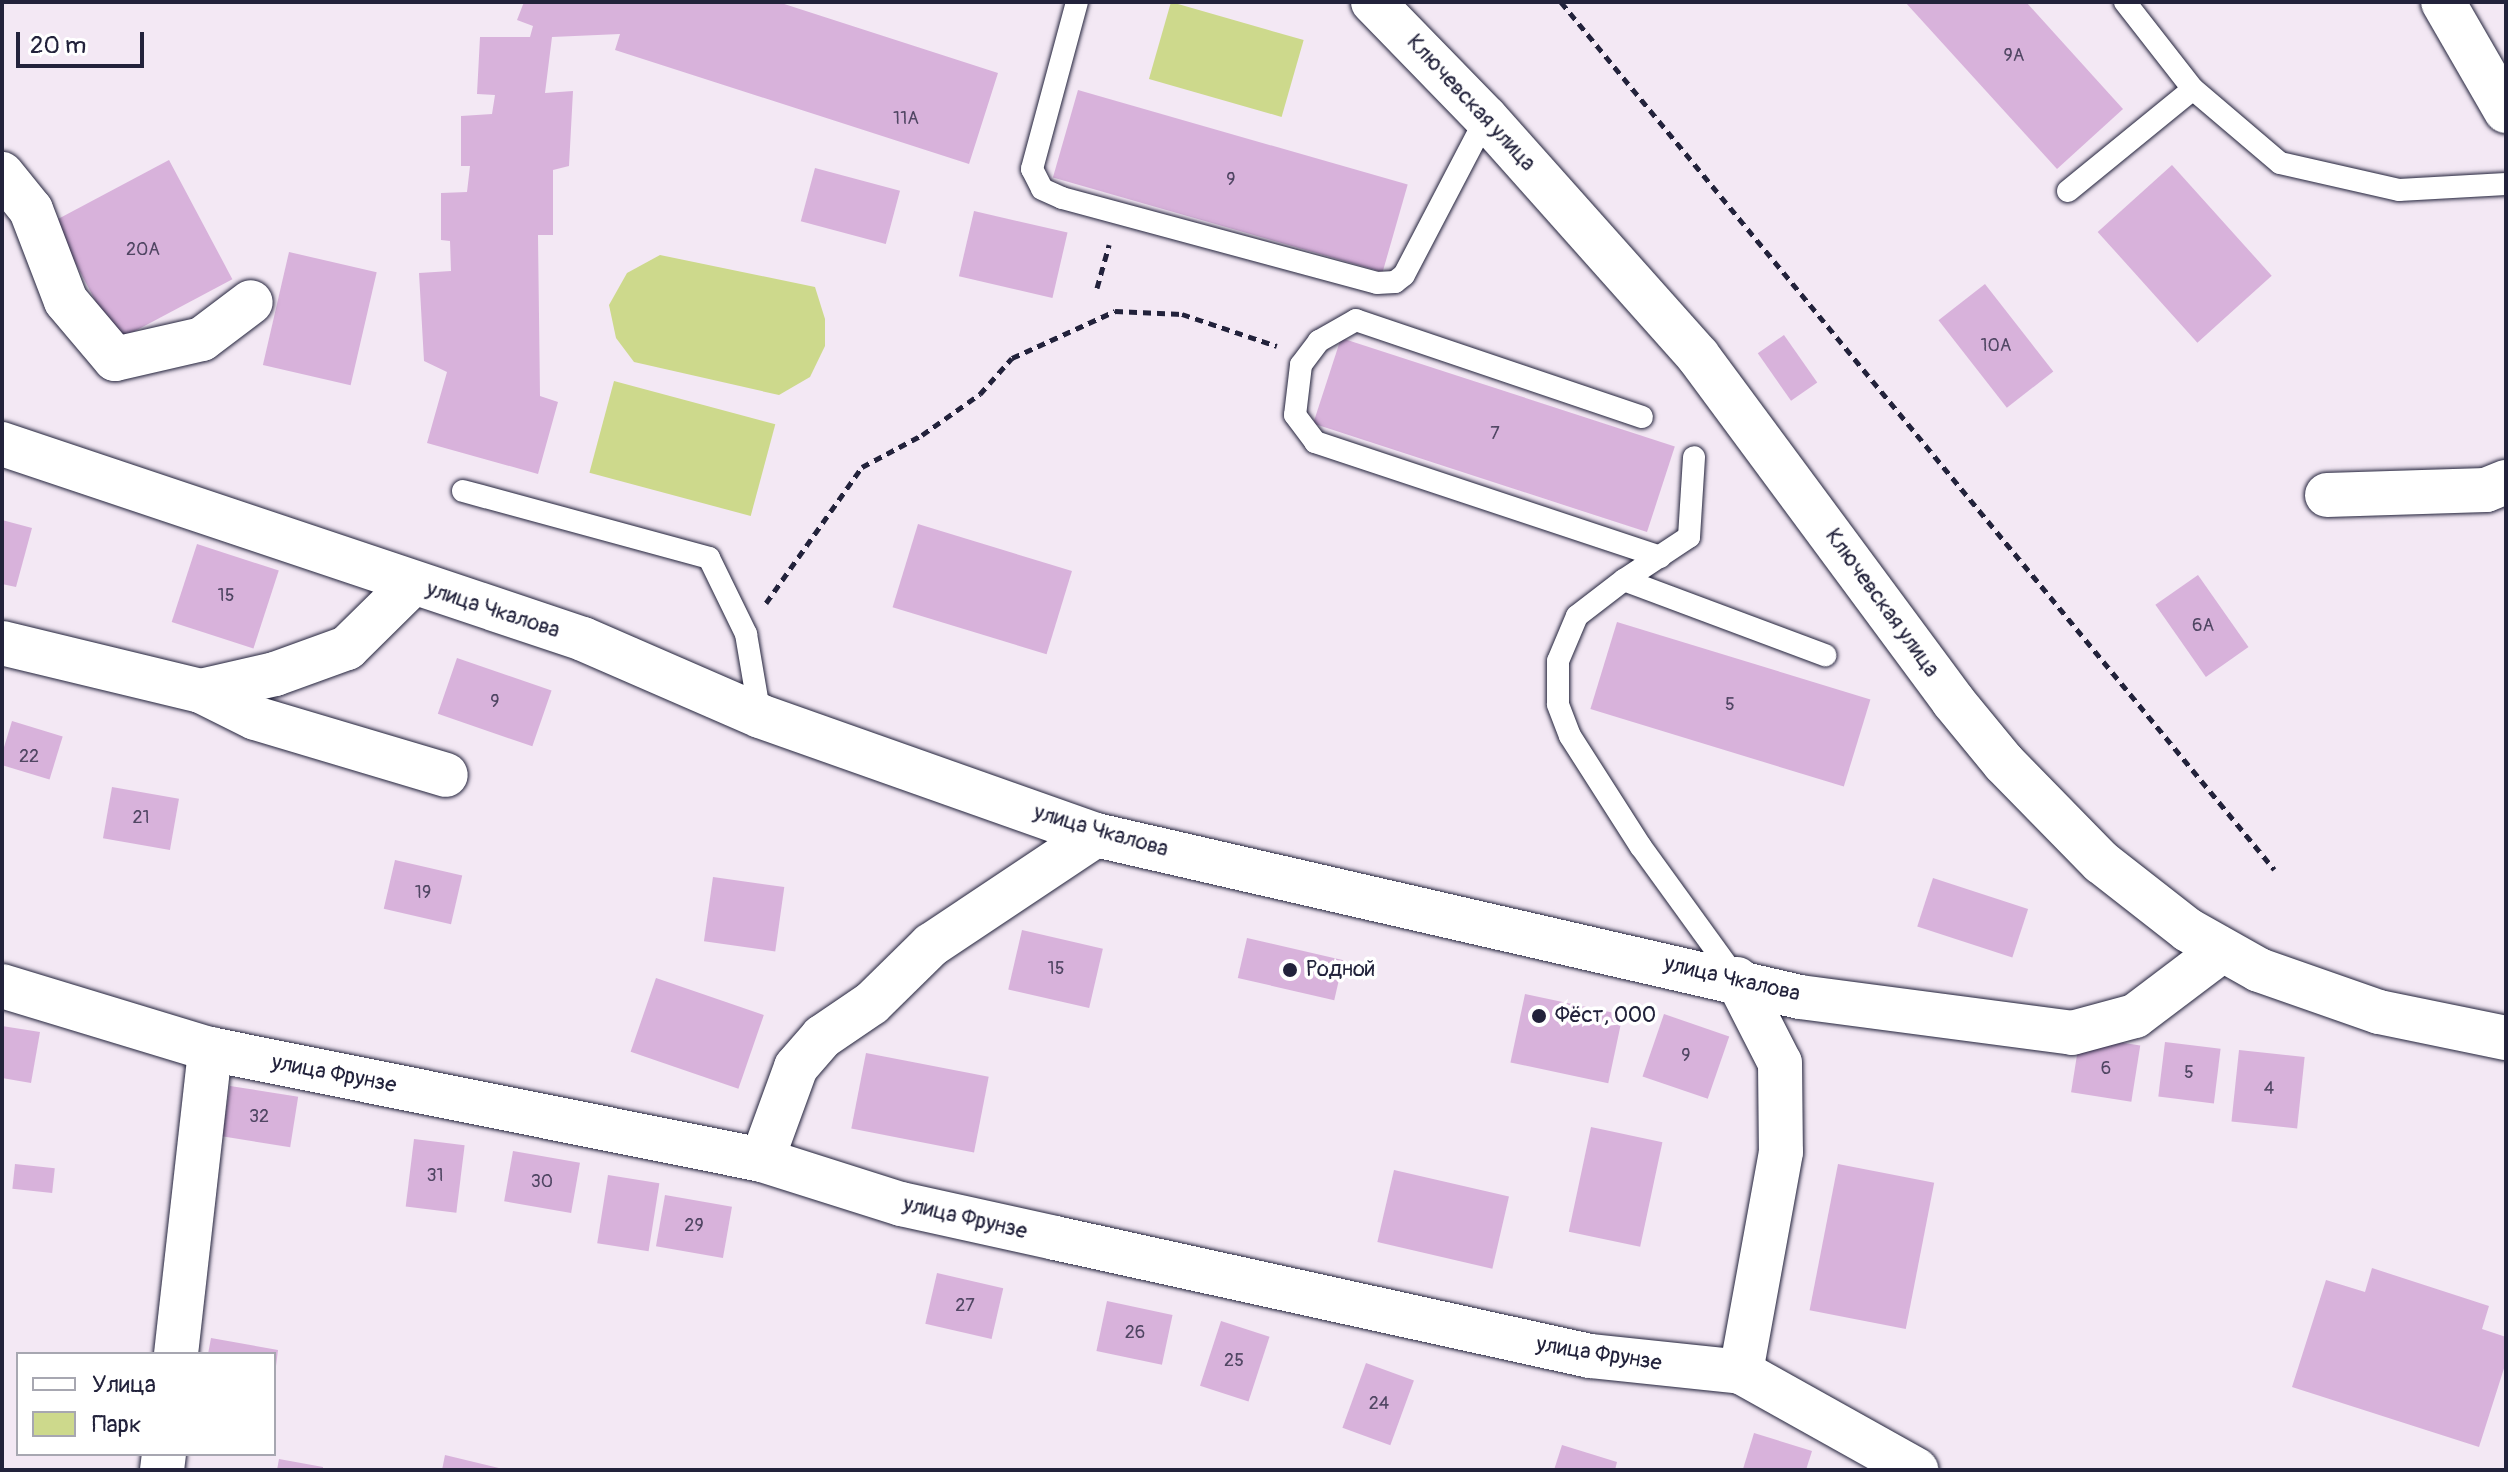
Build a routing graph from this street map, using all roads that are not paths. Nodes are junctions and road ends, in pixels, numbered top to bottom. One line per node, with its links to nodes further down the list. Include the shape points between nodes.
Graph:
1 (1077, 2): 7 (lane, via 1032,169 1042,189 1118,213 1377,283 1395,282 1404,275)
2 (1373, 2): 7 (street, Ключевская улица)
3 (2125, 2): 5 (lane)
4 (2443, 2): 6 (street)
5 (2193, 89): 9 (lane, via 2280,163 2399,190); 10 (lane)
6 (2506, 111)
7 (1486, 118): 27 (street, Ключевская улица, via 1698,356 2004,763 2101,862)
8 (2, 174): 11 (street, via 31,210 66,301 115,359 202,339)
9 (2506, 184)
10 (2068, 191)
11 (251, 302)
12 (1642, 417): 18 (lane, via 1356,320 1319,341 1301,365 1295,415 1315,442)
13 (2, 444): 20 (street, улица Чкалова)
14 (1694, 457): 18 (lane, via 1689,537)
15 (2506, 482): 17 (street, via 2486,490)
16 (463, 491): 24 (lane, via 709,558 746,634)
17 (2327, 495)
18 (1660, 557): 19 (lane)
19 (1624, 580): 22 (lane); 28 (lane, via 1577,616 1558,661 1558,704 1570,736 1641,847)
20 (412, 584): 23 (street, via 347,648 275,674); 24 (street, улица Чкалова, via 583,639)
21 (2, 643): 23 (street)
22 (1825, 655)
23 (201, 691): 25 (street, via 255,718)
24 (760, 716): 26 (street, улица Чкалова)
25 (446, 775)
26 (1096, 835): 28 (street, улица Чкалова); 32 (street, via 931,945 872,1003 822,1037 796,1067)
27 (2221, 951): 28 (street, улица Чкалова, via 2135,1016 2072,1033 1800,997); 30 (street, Ключевская улица, via 2338,1000)
28 (1737, 979): 34 (street, via 1780,1063 1781,1152)
29 (2, 986): 31 (street, улица Фрунзе)
30 (2506, 1038)
31 (210, 1049): 32 (street, улица Фрунзе); 33 (street)
32 (762, 1160): 34 (street, улица Фрунзе, via 901,1204 1575,1353)
33 (176, 1352)
34 (1741, 1372): 35 (street, улица Фрунзе)
35 (1916, 1470)

